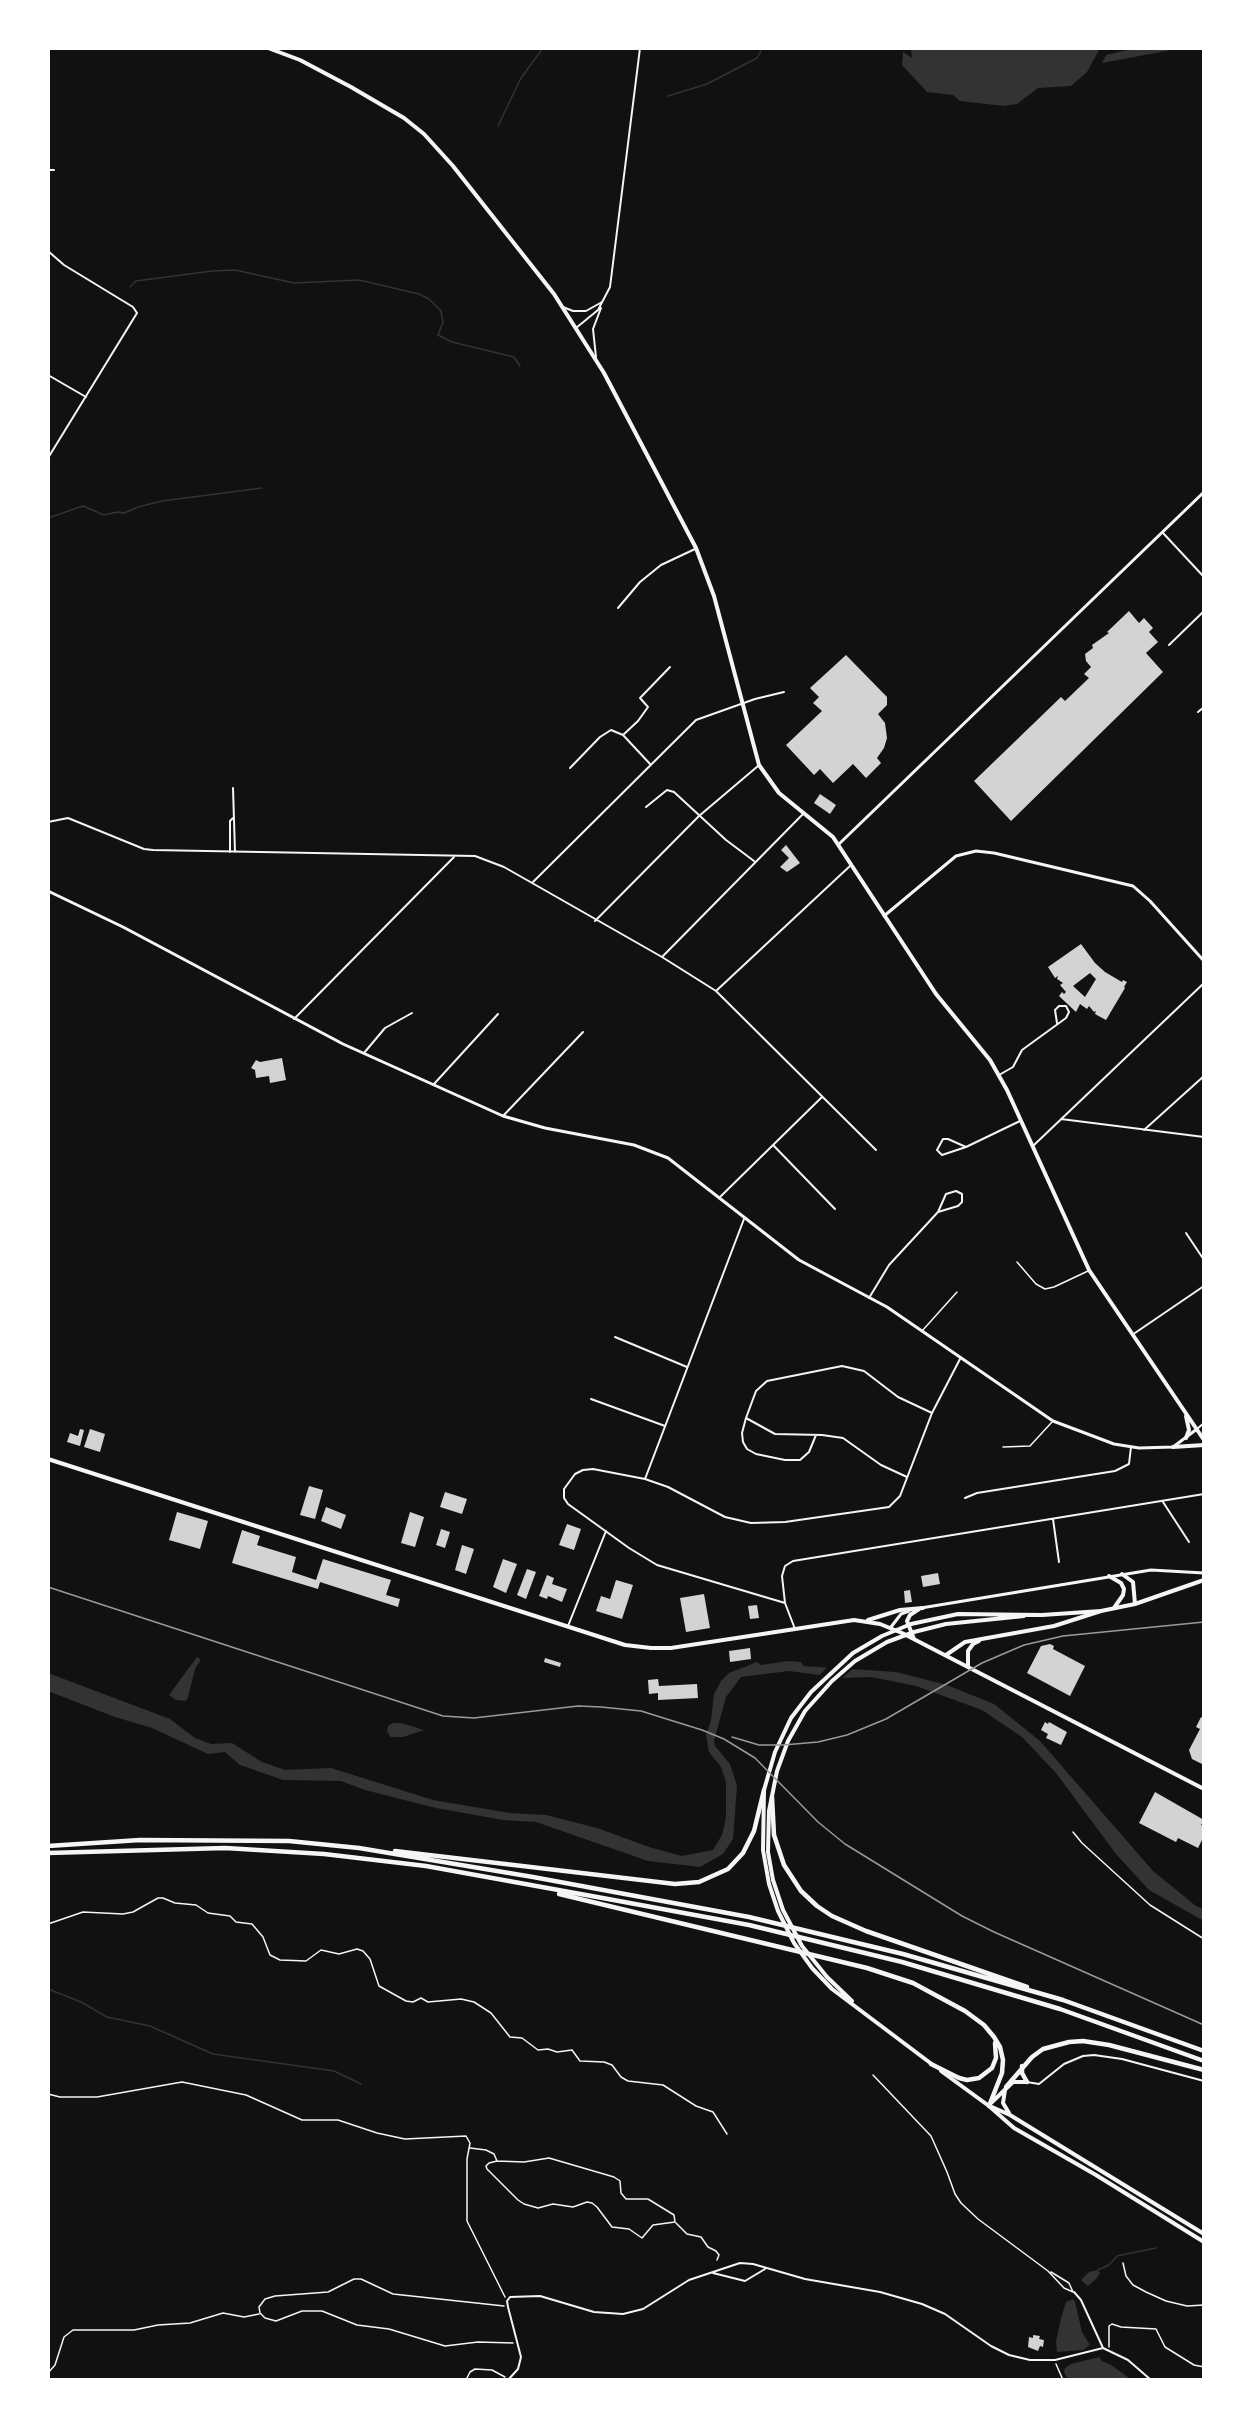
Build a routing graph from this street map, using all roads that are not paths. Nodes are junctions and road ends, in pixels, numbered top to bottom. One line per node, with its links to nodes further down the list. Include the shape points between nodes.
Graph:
1 (268, 48): 7 (main road, via 358,90 424,134)
2 (640, 48): 6 (street, via 613,272)
3 (48, 170): 4 (street)
4 (54, 170)
5 (48, 251): 11 (street, via 137,311)
6 (604, 300): 7 (street, via 586,311); 8 (street); 9 (street, via 593,329)
7 (563, 307): 8 (main road)
8 (576, 328): 9 (main road)
9 (597, 360): 15 (main road)
10 (48, 375): 11 (street)
11 (86, 397): 12 (street)
12 (48, 458)
13 (1204, 492): 14 (street)
14 (1162, 532): 16 (street); 35 (street)
15 (696, 548): 17 (street, via 661,565); 22 (main road, via 714,596)
16 (1204, 577)
17 (618, 608)
18 (1204, 611): 19 (street)
19 (1168, 645)
20 (670, 667): 25 (street, via 640,698 648,707)
21 (784, 692): 22 (street)
22 (742, 704): 26 (street, via 696,720); 27 (main road)
23 (1204, 707): 24 (street)
24 (1198, 712)
25 (623, 735): 26 (street); 28 (street, via 611,730)
26 (651, 765): 41 (street)
27 (759, 765): 31 (main road, via 779,794); 32 (street)
28 (570, 768)
29 (233, 788): 33 (street)
30 (646, 807): 32 (street, via 667,790)
31 (804, 813): 35 (main road); 39 (street)
32 (699, 816): 39 (street); 44 (street)
33 (233, 818): 36 (street); 37 (street)
34 (48, 822): 36 (street, via 68,818 144,849)
35 (839, 844): 40 (main road)
36 (230, 852): 37 (street)
37 (235, 852): 38 (street)
38 (454, 857): 41 (street, via 475,856); 51 (street)
39 (754, 861): 45 (street)
40 (852, 864): 43 (main road); 48 (street)
41 (532, 883): 44 (street)
42 (48, 891): 51 (street)
43 (884, 916): 46 (street, via 956,856 976,851 994,853 1133,886); 55 (main road, via 936,994)
44 (595, 921): 45 (street)
45 (662, 957): 48 (street)
46 (1204, 961)
47 (1204, 983): 60 (street)
48 (717, 991): 58 (street)
49 (412, 1013): 54 (street, via 385,1028)
50 (498, 1014): 57 (street)
51 (294, 1019): 54 (street)
52 (1057, 1023): 52 (street, via 1069,1014 1063,1005 1055,1010); 55 (street, via 1022,1050 1013,1067)
53 (583, 1032): 59 (street)
54 (363, 1053): 57 (street)
55 (999, 1075): 61 (main road)
56 (1204, 1076): 62 (street)
57 (434, 1084): 59 (street)
58 (823, 1096): 64 (street); 67 (street)
59 (503, 1116): 68 (street, via 634,1145 668,1158)
60 (1060, 1119): 62 (street); 66 (street)
61 (1020, 1121): 65 (street); 66 (main road)
62 (1144, 1130): 63 (street)
63 (1204, 1137)
64 (773, 1145): 68 (street); 69 (street)
65 (966, 1147): 65 (street, via 942,1155 937,1150 945,1139)
66 (1032, 1147): 75 (main road)
67 (876, 1150)
68 (719, 1198): 71 (street)
69 (835, 1209)
70 (938, 1212): 70 (street, via 958,1206 962,1194 946,1194); 78 (street, via 889,1264)
71 (744, 1219): 78 (street, via 813,1269); 83 (street)
72 (1185, 1233): 73 (street)
73 (1204, 1260)
74 (1017, 1263): 75 (lane, via 1045,1289)
75 (1089, 1270): 80 (main road)
76 (1204, 1286): 80 (street)
77 (957, 1293): 79 (lane)
78 (869, 1298): 79 (street)
79 (921, 1331): 82 (street)
80 (1132, 1335): 85 (main road)
81 (615, 1337): 83 (street)
82 (960, 1359): 86 (street); 88 (street)
83 (688, 1367): 90 (street)
84 (591, 1399): 90 (street)
85 (1185, 1412): 91 (main road); 93 (main road, via 1189,1430)
86 (932, 1413): 87 (street, via 894,1395 864,1371 842,1366 767,1381 756,1391); 100 (street)
87 (746, 1418): 92 (street, via 775,1434); 92 (street, via 743,1442 756,1454 800,1460 809,1452)
88 (1053, 1421): 96 (lane, via 1032,1445); 97 (street)
89 (1204, 1423): 91 (street)
90 (665, 1426): 101 (street)
91 (1197, 1429): 93 (street); 94 (main road)
92 (816, 1435): 100 (street, via 846,1438 881,1465)
93 (1186, 1438): 98 (street)
94 (1204, 1440)
95 (1204, 1445): 98 (main road)
96 (1003, 1447)
97 (1131, 1447): 98 (street); 103 (street, via 1129,1464 1117,1470)
98 (1173, 1447)
99 (48, 1459): 120 (main road)
100 (907, 1477): 101 (street, via 900,1496 889,1507 758,1523 725,1517 679,1491)
101 (645, 1479): 106 (street, via 593,1469 576,1472 564,1489 567,1503)
102 (1204, 1494): 104 (street)
103 (965, 1498)
104 (1163, 1502): 105 (street); 107 (street)
105 (1053, 1519): 108 (street); 113 (street, via 793,1561 783,1570)
106 (606, 1531): 113 (street, via 657,1565); 120 (street)
107 (1189, 1542)
108 (1059, 1562)
109 (1204, 1572): 110 (street, via 1162,1569)
110 (1122, 1574): 111 (street); 114 (main road, via 1133,1582)
111 (1109, 1576): 115 (street); 116 (main road, via 1121,1582 1124,1589)
112 (1204, 1580): 114 (main road)
113 (785, 1604): 122 (street)
114 (1136, 1604): 116 (main road)
115 (923, 1608): 119 (main road); 121 (street, via 906,1611); 124 (main road, via 908,1618)
116 (1114, 1609): 117 (main road)
117 (1101, 1611): 118 (main road); 123 (main road, via 1054,1626)
118 (1042, 1615): 128 (main road, via 958,1614 928,1619 864,1645 820,1682 802,1703 783,1733); 129 (main road, via 930,1627 869,1652 843,1671 805,1711 788,1741)
119 (864, 1621): 121 (main road); 122 (main road)
120 (568, 1627): 122 (main road, via 616,1643 651,1648 682,1647)
121 (891, 1627): 124 (main road)
122 (795, 1629)
123 (986, 1638): 125 (main road, via 965,1642); 126 (main road, via 970,1648)
124 (914, 1639): 125 (main road)
125 (946, 1655): 126 (main road)
126 (968, 1666): 127 (main road)
127 (1204, 1789)
128 (764, 1791): 132 (highway, via 754,1831 736,1862 699,1882 675,1884); 136 (main road, via 763,1851 773,1896 794,1942 812,1968)
129 (772, 1797): 136 (main road, via 767,1823 768,1852 777,1894 802,1946); 137 (highway, via 774,1835 784,1865 801,1891 817,1906 866,1931)
130 (1073, 1832): 135 (lane, via 1150,1905)
131 (48, 1846): 132 (highway, via 218,1840 289,1841)
132 (359, 1848): 137 (highway, via 779,1924 903,1954)
133 (48, 1853): 134 (highway, via 170,1848 289,1851 426,1866)
134 (534, 1887): 138 (highway, via 893,1976 965,2011); 140 (highway, via 749,1925 891,1959 1060,2009)
135 (1204, 1939)
136 (834, 1987): 141 (main road)
137 (1063, 2000): 139 (highway)
138 (994, 2037): 141 (highway, via 996,2058 992,2068 979,2078 958,2078); 148 (highway, via 1003,2060)
139 (1204, 2051)
140 (1204, 2061)
141 (931, 2064): 148 (main road)
142 (1022, 2065): 143 (highway, via 1043,2049 1083,2041); 146 (highway); 147 (highway)
143 (1204, 2070)
144 (873, 2075): 153 (lane, via 931,2136 961,2203)
145 (1204, 2081): 146 (street, via 1094,2055 1064,2064 1039,2084)
146 (1027, 2082): 147 (main road, via 1013,2082)
147 (1006, 2087): 148 (main road); 149 (main road, via 1003,2103)
148 (989, 2106): 149 (main road); 151 (main road, via 1014,2128)
149 (1010, 2115): 150 (main road)
150 (1204, 2234)
151 (1204, 2242)
152 (766, 2269): 154 (street, via 735,2264); 154 (street, via 745,2281); 156 (street, via 922,2304 945,2314 991,2346 1030,2360 1055,2360)
153 (1048, 2271): 155 (lane, via 1064,2288); 155 (lane, via 1069,2283)
154 (712, 2273): 157 (street, via 683,2283 643,2309 623,2314 594,2312 540,2296 510,2297 508,2307 521,2362)
155 (1074, 2292): 156 (street)
156 (1102, 2348): 158 (street, via 1128,2360)
157 (509, 2379)
158 (1151, 2380)

